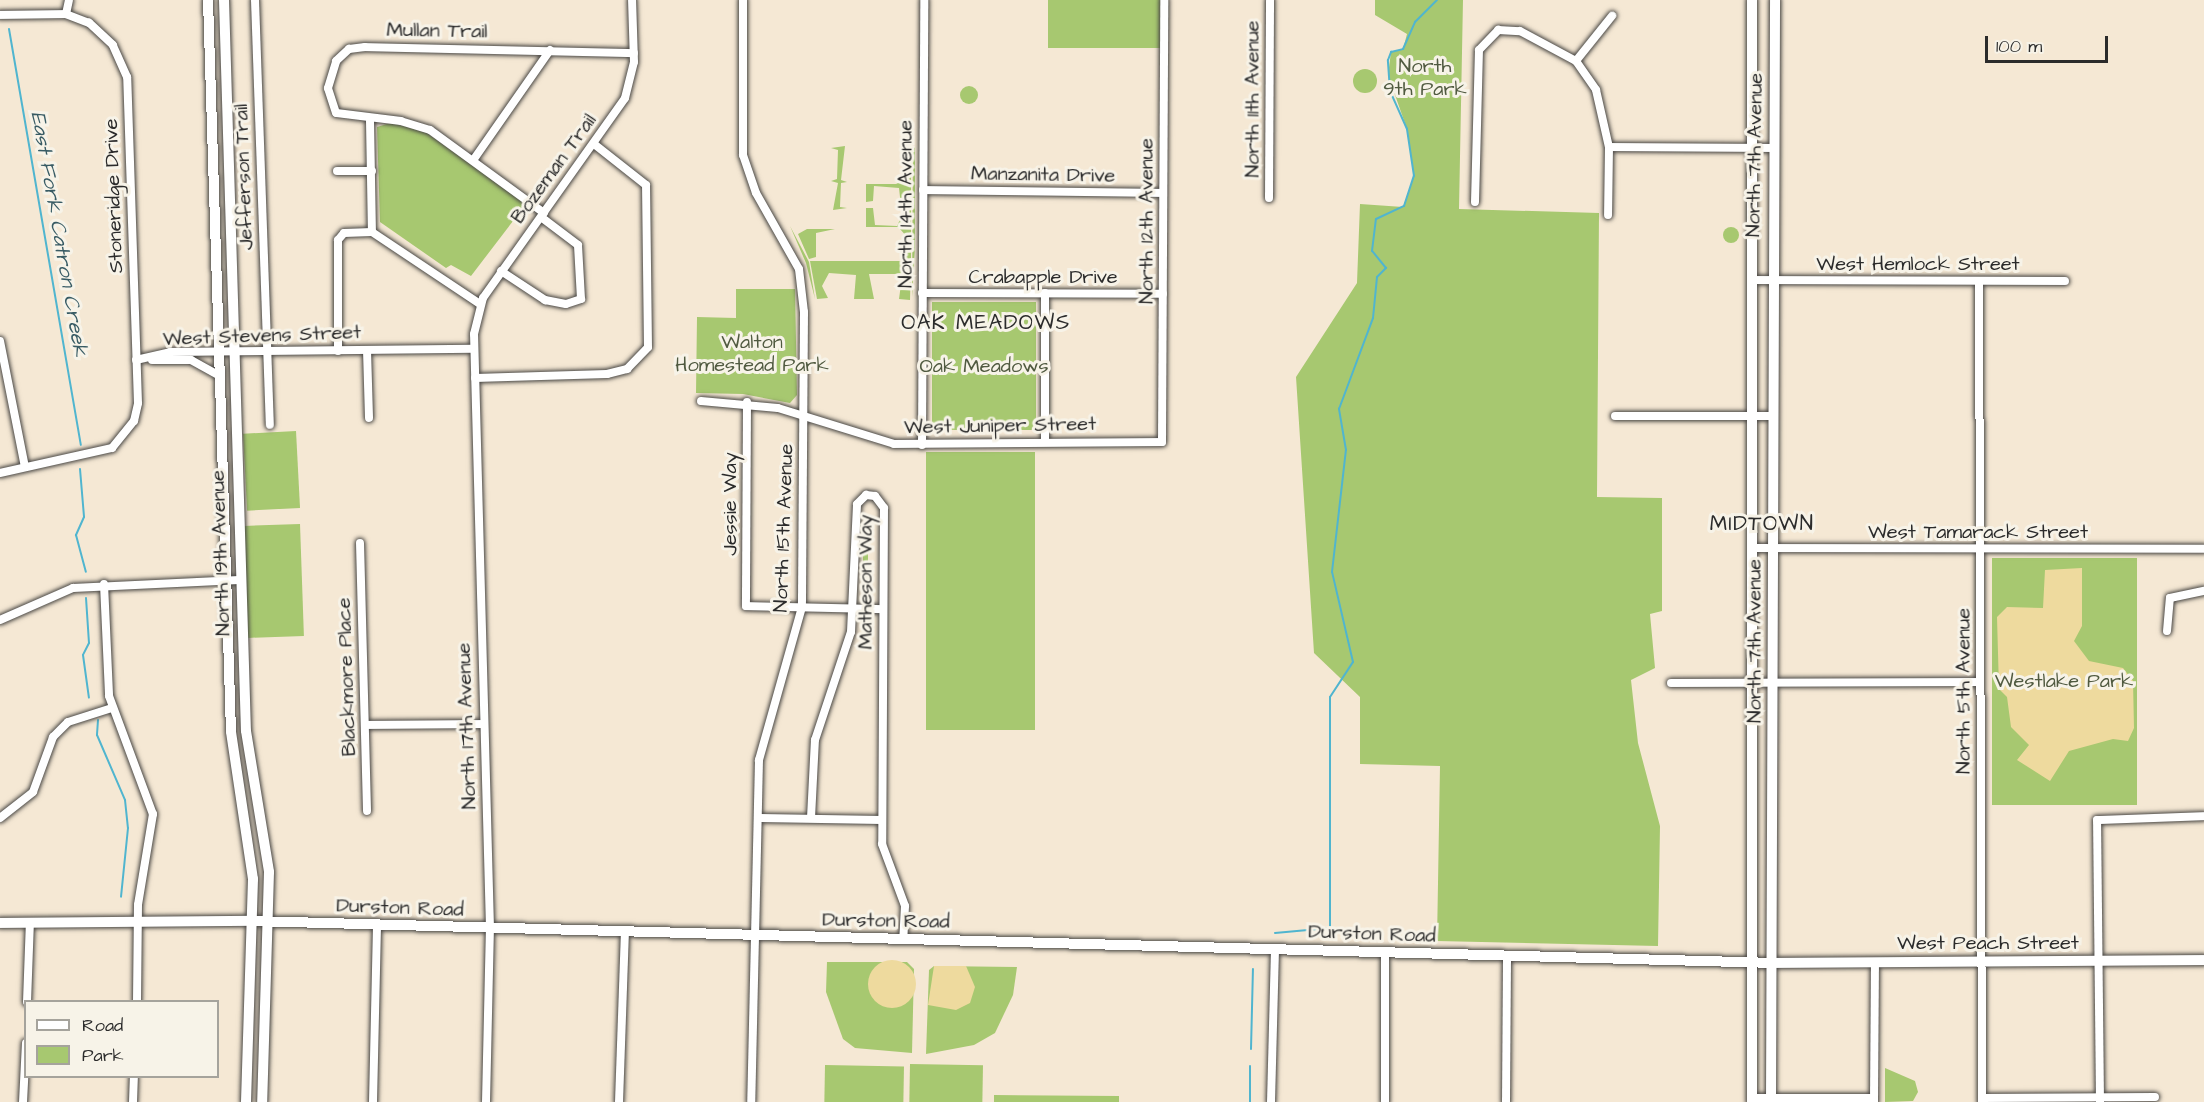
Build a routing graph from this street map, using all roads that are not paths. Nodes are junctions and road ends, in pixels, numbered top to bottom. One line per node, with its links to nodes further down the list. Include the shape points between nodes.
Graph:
1 (69, 0): 12 (street)
2 (208, 0): 47 (main road, North 19th Avenue)
3 (224, 0): 48 (main road, North 19th Avenue)
4 (255, 0): 46 (street, Jefferson Trail)
5 (632, 0): 16 (street, Bozeman Trail)
6 (743, 0): 54 (street, North 15th Avenue, via 743,154 756,193 799,269)
7 (924, 0): 26 (street, North 14th Avenue)
8 (1164, 0): 27 (street, North 12th Avenue)
9 (1269, 0): 28 (street, North 11th Avenue)
10 (1752, 0): 21 (main road, North 7th Avenue)
11 (1775, 0): 22 (main road, North 7th Avenue)
12 (66, 14): 13 (street); 49 (street, Stoneridge Drive, via 89,23 114,45 127,77)
13 (0, 15)
14 (1612, 16): 17 (street)
15 (550, 50): 16 (street, Mullan Trail); 18 (street, Mullan Trail, via 349,49 332,69 329,103 336,113); 23 (street)
16 (634, 53): 19 (street, Bozeman Trail, via 625,98)
17 (1576, 61): 20 (street, via 1596,90); 29 (street, via 1520,31 1498,30 1485,39 1479,50)
18 (370, 121): 23 (street, Mullan Trail, via 414,123); 25 (street)
19 (594, 144): 30 (street, Bozeman Trail); 51 (street, via 646,185 649,343 641,360 607,374)
20 (1609, 147): 21 (street); 31 (street)
21 (1752, 148): 22 (street); 34 (main road, North 7th Avenue)
22 (1773, 148): 35 (main road, North 7th Avenue)
23 (474, 159): 30 (street, Mullan Trail)
24 (337, 171): 25 (street)
25 (372, 171): 32 (street)
26 (923, 190): 27 (street, Manzanita Drive); 38 (street, North 14th Avenue)
27 (1163, 193): 40 (street, North 12th Avenue)
28 (1269, 198)
29 (1475, 202)
30 (542, 215): 33 (street, Bozeman Trail); 33 (street, Mullan Trail, via 578,246 581,299 566,304 545,300)
31 (1608, 215)
32 (372, 232): 41 (street); 45 (street, via 344,232 338,240)
33 (501, 271): 41 (street, Bozeman Trail)
34 (1752, 280): 35 (street, West Hemlock Street); 56 (main road, North 7th Avenue)
35 (1771, 281): 36 (street, West Hemlock Street); 57 (main road, North 7th Avenue)
36 (1979, 281): 37 (street, West Hemlock Street); 68 (street, North 5th Avenue)
37 (2065, 281)
38 (922, 293): 39 (street, Crabapple Drive); 62 (street, North 14th Avenue)
39 (1045, 293): 40 (street, Crabapple Drive); 60 (street)
40 (1163, 294): 61 (street, North 12th Avenue)
41 (480, 304): 43 (street, Bozeman Trail)
42 (0, 341): 63 (street)
43 (474, 349): 44 (street, West Stevens Street); 51 (street, North 17th Avenue)
44 (367, 350): 45 (street, West Stevens Street); 58 (street)
45 (338, 351): 46 (street, West Stevens Street)
46 (268, 353): 48 (street, West Stevens Street); 59 (street, Jefferson Trail)
47 (217, 355): 48 (street, West Stevens Street); 49 (street, West Stevens Street, via 170,352); 50 (main road, North 19th Avenue)
48 (232, 355): 70 (main road, North 19th Avenue)
49 (136, 360): 50 (street, West Stevens Street, via 191,360); 63 (street, Stoneridge Drive, via 134,421 112,448)
50 (218, 375): 71 (main road, North 19th Avenue)
51 (475, 378): 85 (street, North 17th Avenue)
52 (701, 400): 53 (street, West Juniper Street)
53 (747, 402): 54 (street, West Juniper Street); 74 (street, Jessie Way, via 746,606)
54 (803, 416): 62 (street, West Juniper Street, via 870,440); 74 (street, North 15th Avenue)
55 (1616, 416): 56 (street)
56 (1752, 416): 57 (street); 66 (main road, North 7th Avenue)
57 (1772, 416): 67 (main road, North 7th Avenue)
58 (369, 418)
59 (270, 425)
60 (1045, 439): 61 (street, West Juniper Street); 62 (street, West Juniper Street, via 1028,446)
61 (1162, 442)
62 (922, 445)
63 (25, 467): 64 (street)
64 (0, 473)
65 (360, 543): 84 (street, Blackmore Place)
66 (1752, 548): 67 (street, West Tamarack Street); 81 (main road, North 7th Avenue)
67 (1773, 548): 68 (street, West Tamarack Street); 82 (main road, North 7th Avenue)
68 (1981, 548): 69 (street, West Tamarack Street); 79 (street, North 5th Avenue)
69 (2204, 549)
70 (239, 580): 71 (street); 95 (main road, North 19th Avenue, via 246,731 269,872)
71 (225, 581): 72 (street); 92 (main road, North 19th Avenue, via 231,732 250,838)
72 (104, 584): 77 (street, via 41,598); 83 (street)
73 (2204, 591): 78 (street, via 2170,598)
74 (802, 607): 75 (street); 89 (street, North 15th Avenue, via 763,733)
75 (855, 608): 76 (street); 76 (street, Matheson Way, via 858,504 866,495 882,499 884,508); 90 (street, Matheson Way, via 846,656 813,751)
76 (883, 609): 91 (street, Matheson Way)
77 (0, 620)
78 (2167, 631)
79 (1980, 682): 82 (street); 106 (street, North 5th Avenue)
80 (1671, 683): 81 (street)
81 (1752, 683): 82 (street); 108 (main road, North 7th Avenue)
82 (1773, 683): 110 (main road, North 7th Avenue)
83 (112, 708): 88 (street, via 68,722 53,738 33,792); 94 (street, via 153,814)
84 (365, 724): 85 (street); 86 (street, Blackmore Place)
85 (483, 724): 98 (street, North 17th Avenue)
86 (368, 811)
87 (2204, 816): 107 (street, via 2101,816 2095,825)
88 (0, 818)
89 (760, 818): 90 (street); 100 (street, North 15th Avenue)
90 (811, 819): 91 (street)
91 (882, 820): 101 (street, Matheson Way, via 882,844 905,906)
92 (253, 921): 94 (main road, Durston Road); 95 (main road, Durston Road); 123 (main road, North 19th Avenue)
93 (30, 922): 94 (main road, Durston Road); 96 (main road, Durston Road); 111 (street)
94 (140, 922): 112 (street)
95 (270, 922): 97 (main road, Durston Road); 124 (main road, North 19th Avenue)
96 (0, 923)
97 (377, 926): 98 (main road, Durston Road); 125 (street)
98 (490, 928): 99 (main road, Durston Road); 126 (street, North 17th Avenue)
99 (625, 932): 100 (main road, Durston Road); 127 (street)
100 (757, 936): 101 (main road, Durston Road); 128 (street, North 15th Avenue)
101 (903, 940): 102 (main road, Durston Road)
102 (1275, 950): 103 (main road, Durston Road); 129 (street)
103 (1385, 952): 104 (main road, Durston Road); 130 (street)
104 (1507, 956): 108 (main road, Durston Road); 131 (street)
105 (2204, 960): 107 (main road, West Peach Street)
106 (1979, 961): 107 (main road, West Peach Street); 109 (main road, West Peach Street); 120 (street, North 5th Avenue)
107 (2094, 961): 116 (street)
108 (1751, 962): 110 (main road, Durston Road); 117 (main road, North 7th Avenue)
109 (1875, 962): 110 (main road, West Peach Street); 119 (street)
110 (1771, 963): 118 (main road, North 7th Avenue)
111 (27, 1000)
112 (137, 1000)
113 (25, 1078): 121 (street)
114 (134, 1078): 122 (street)
115 (2155, 1097): 116 (street)
116 (2099, 1099): 120 (street)
117 (1752, 1100): 118 (street)
118 (1771, 1100): 119 (street)
119 (1874, 1100)
120 (1982, 1100)
121 (24, 1102)
122 (133, 1102)
123 (246, 1102)
124 (262, 1102)
125 (373, 1102)
126 (486, 1102)
127 (620, 1102)
128 (752, 1102)
129 (1271, 1102)
130 (1385, 1102)
131 (1506, 1102)

